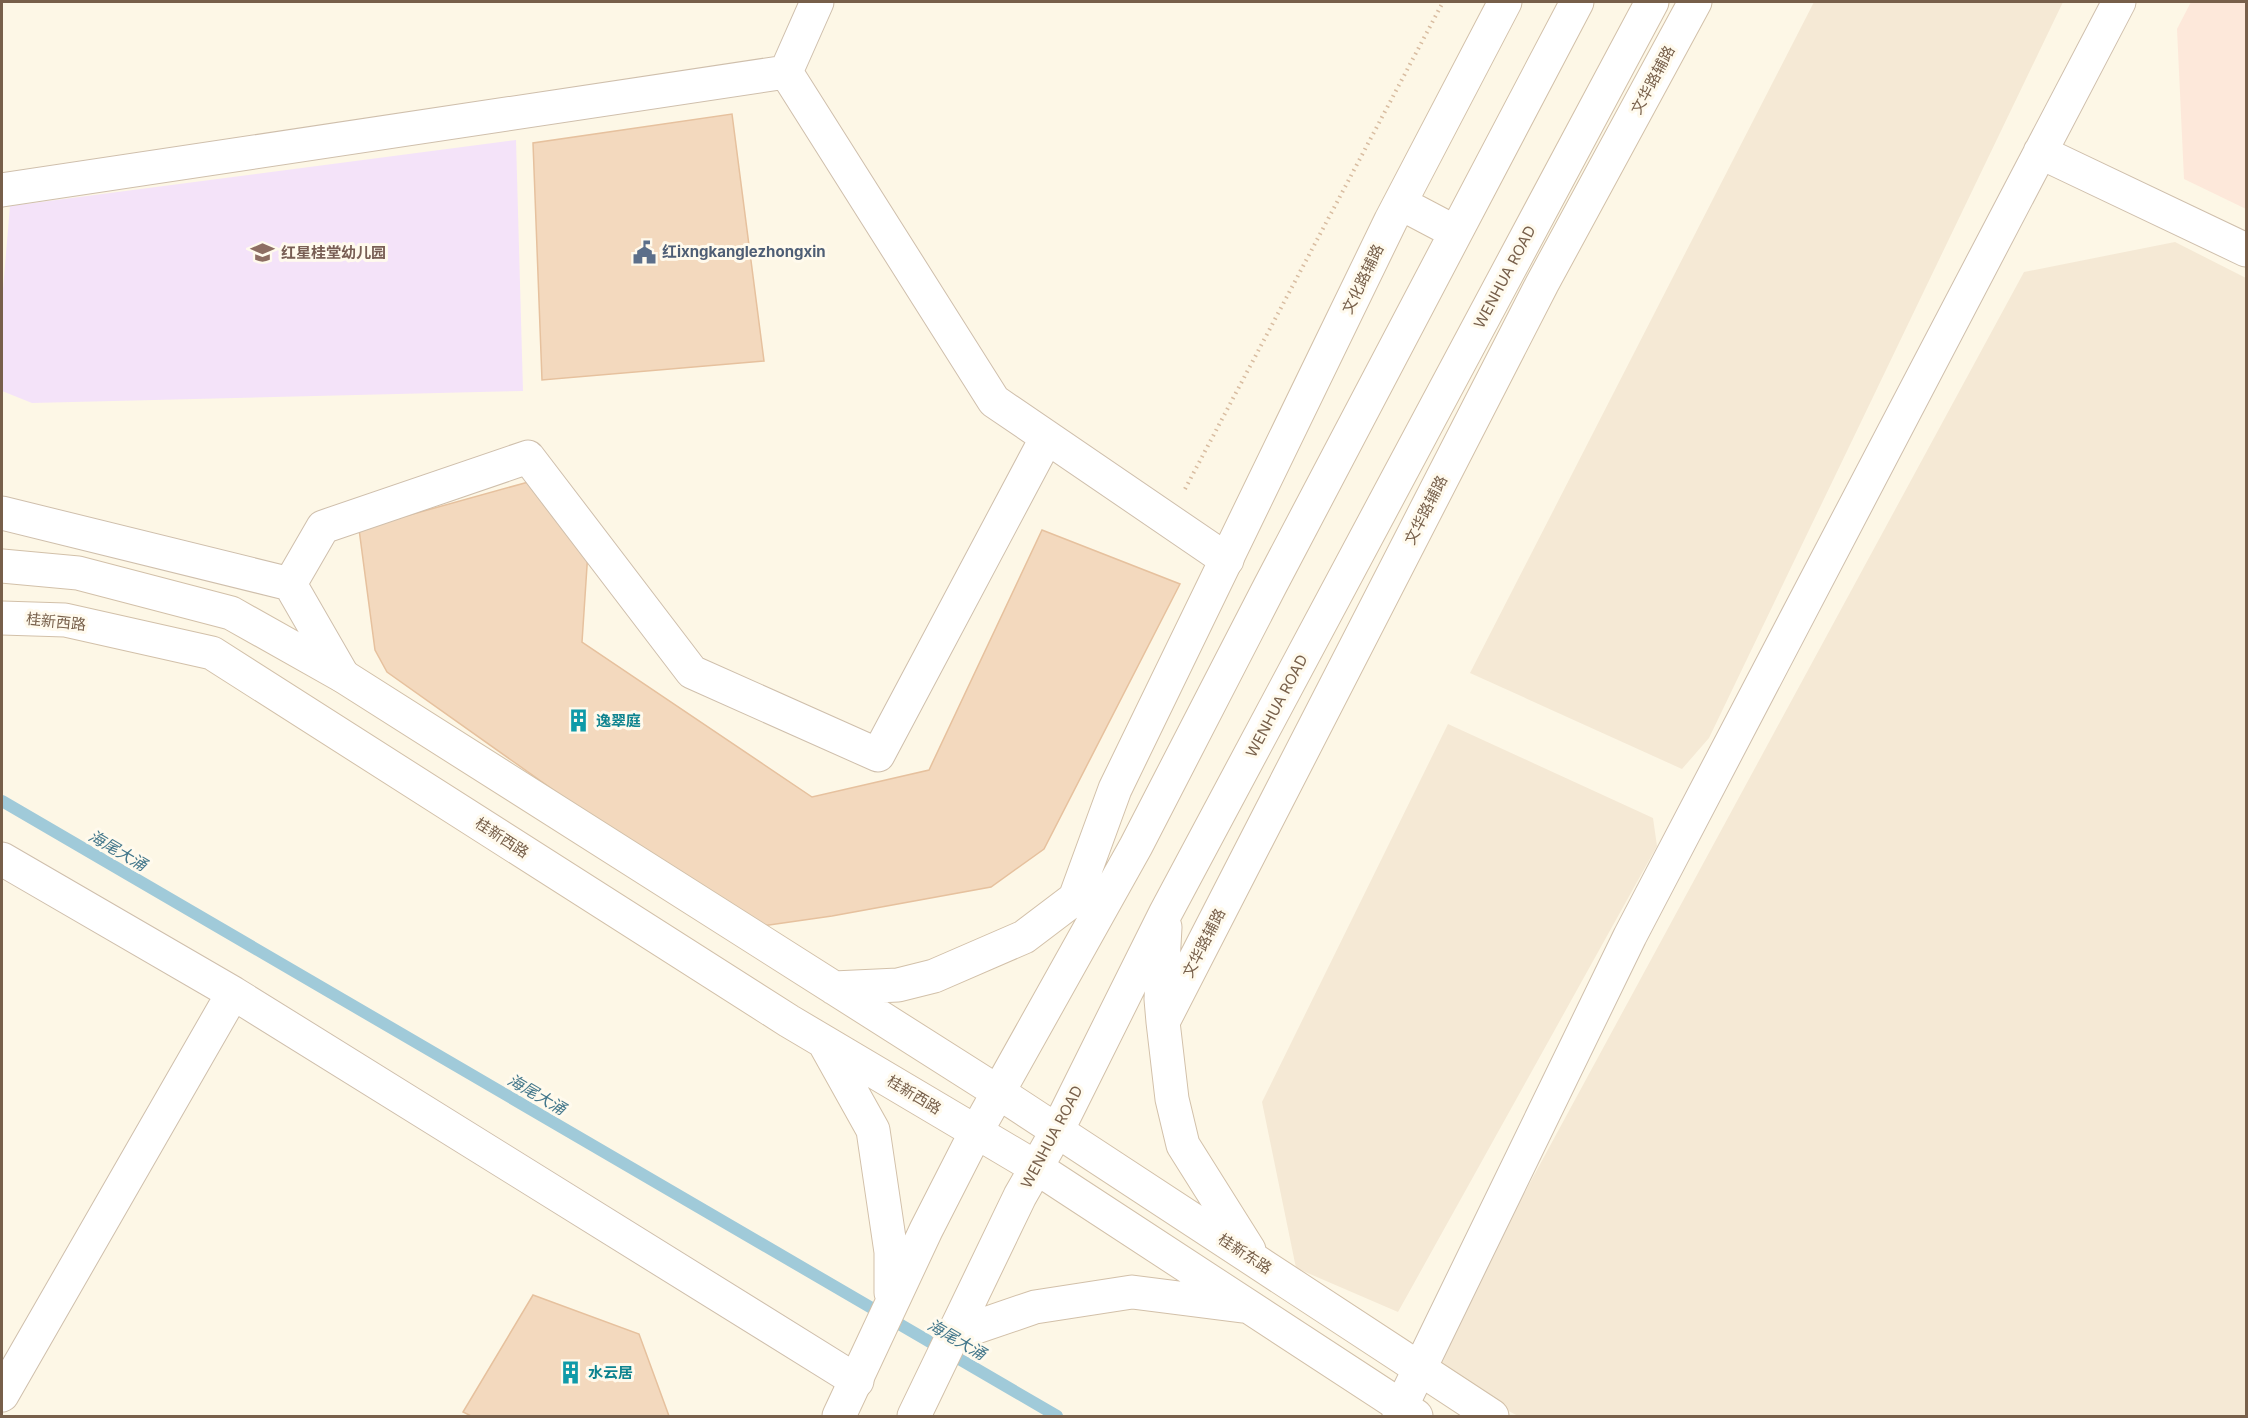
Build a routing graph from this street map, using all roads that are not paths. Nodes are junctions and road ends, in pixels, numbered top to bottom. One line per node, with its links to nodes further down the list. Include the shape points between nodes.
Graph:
1 (817, 2): 7 (street)
2 (1505, 2): 10 (street, 文化路辅路)
3 (1577, 2): 11 (street)
4 (1652, 2): 23 (street, WENHUA ROAD)
5 (1695, 2): 26 (street, 文华路辅路, via 1542,285)
6 (2119, 2): 8 (street)
7 (786, 72): 9 (street); 13 (street, via 994,401)
8 (2040, 152): 12 (street); 36 (street, via 1630,936)
9 (2, 190)
10 (1400, 203): 11 (street); 15 (street, 文化路辅路)
11 (1455, 232): 20 (street)
12 (2247, 250)
13 (1047, 437): 15 (street); 17 (street, via 878,755 692,672 528,457 323,527)
14 (2, 513): 17 (street)
15 (1227, 560): 22 (street, via 1115,789)
16 (2, 566): 19 (street, 桂新东路, via 78,573 231,613)
17 (290, 584): 19 (street)
18 (2, 618): 27 (street, 桂新西路, via 66,620 212,652)
19 (343, 676): 24 (street, 桂新东路)
20 (1136, 846): 22 (street); 28 (street)
21 (2, 859): 25 (street)
22 (1074, 901): 24 (street, via 1024,937 934,976 898,986)
23 (1165, 914): 26 (street); 29 (street, WENHUA ROAD)
24 (834, 988): 28 (street, 桂新东路)
25 (233, 993): 37 (street); 38 (street)
26 (1163, 1022): 32 (street, via 1172,1100 1183,1145)
27 (825, 1042): 30 (street, 桂新西路); 33 (street, via 873,1130 891,1252)
28 (998, 1092): 29 (street, 桂新东路); 30 (street)
29 (1057, 1131): 31 (street, WENHUA ROAD); 32 (street, 桂新东路)
30 (976, 1132): 31 (street); 33 (street)
31 (1037, 1168): 34 (street); 35 (street, WENHUA ROAD)
32 (1256, 1262): 36 (street, 桂新东路)
33 (891, 1304): 37 (street)
34 (1250, 1307): 35 (street, via 1132,1292 1035,1306); 39 (street)
35 (953, 1335): 41 (street, WENHUA ROAD)
36 (1420, 1369): 39 (street); 42 (street, 桂新东路)
37 (858, 1379): 40 (street)
38 (2, 1395)
39 (1405, 1413)
40 (839, 1416)
41 (914, 1416)
42 (1492, 1416)

